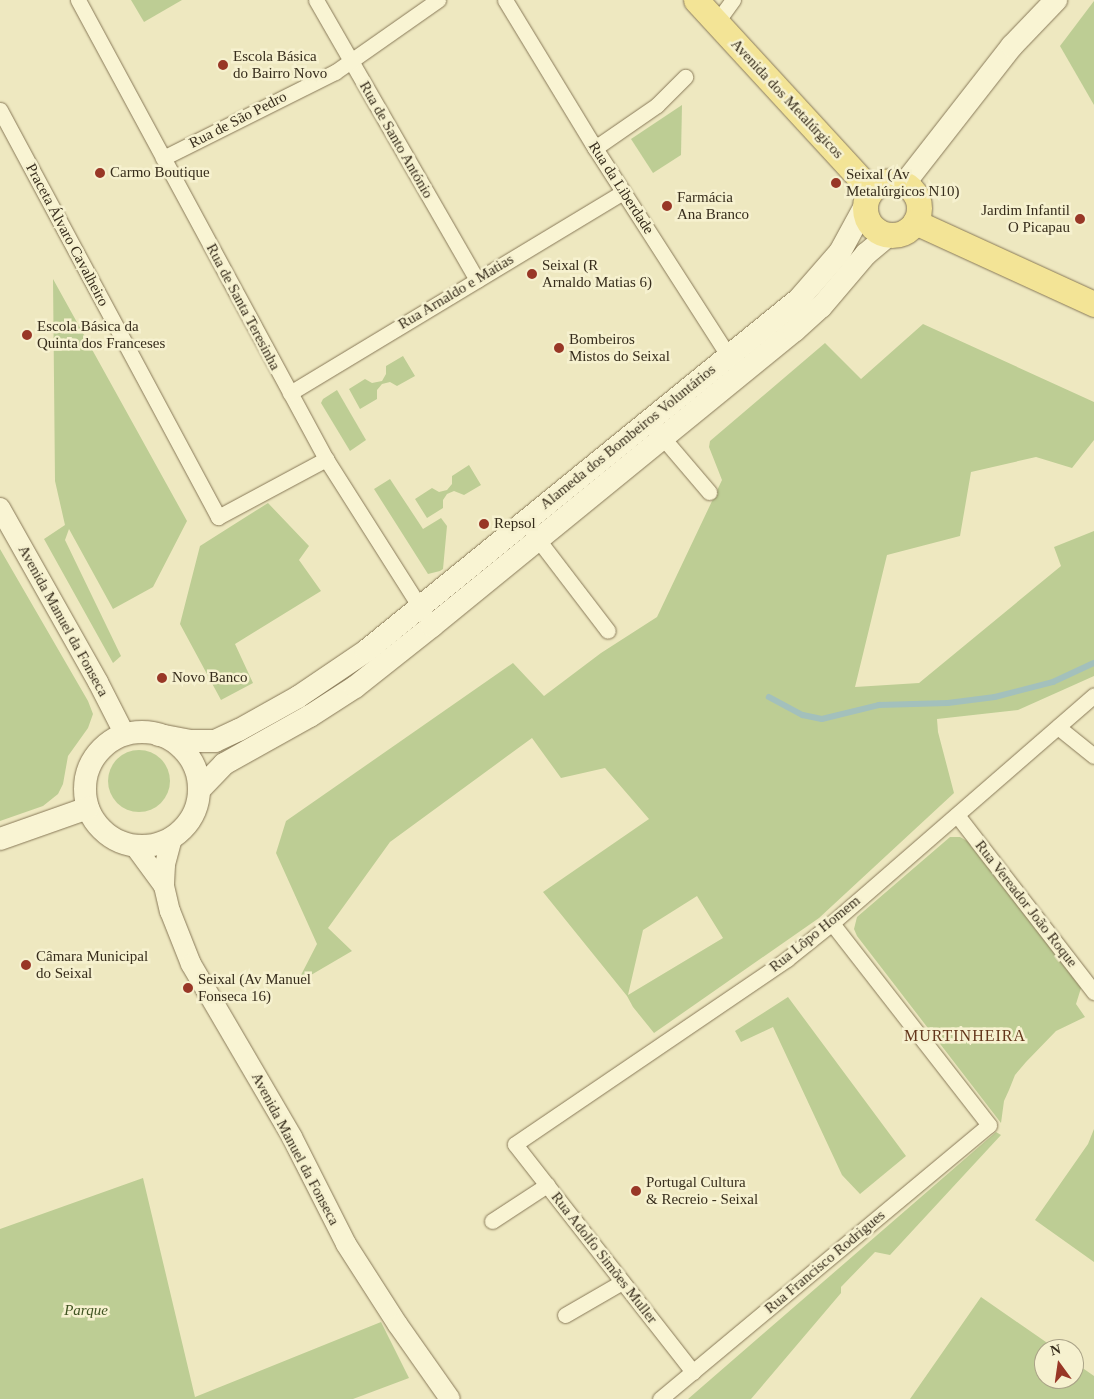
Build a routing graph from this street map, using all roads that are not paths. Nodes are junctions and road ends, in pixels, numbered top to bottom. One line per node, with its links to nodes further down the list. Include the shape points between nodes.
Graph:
1 (78, 0): 15 (street, Rua de Santa Teresinha)
2 (316, 0): 11 (street, Rua de Santo António)
3 (438, 0): 11 (street, Rua de São Pedro)
4 (505, 0): 14 (street, Rua da Liberdade)
5 (696, 0): 9 (main road, Avenida dos Metalúrgicos)
6 (733, 0): 9 (street)
7 (1039, 0): 10 (main road)
8 (1056, 0): 10 (main road)
9 (720, 27): 18 (main road, Avenida dos Metalúrgicos)
10 (1012, 46): 16 (main road)
11 (350, 62): 15 (street, Rua de São Pedro); 21 (street, Rua de Santo António)
12 (685, 77): 14 (street, via 657,104)
13 (0, 110): 28 (street, Praceta Álvaro Cavalheiro, via 218,517)
14 (595, 148): 17 (street, Rua da Liberdade)
15 (163, 158): 25 (street, Rua de Santa Teresinha)
16 (904, 184): 18 (main road, via 886,181); 19 (main road, via 918,200)
17 (623, 192): 21 (street, Rua Arnaldo e Matias); 23 (street, Rua da Liberdade)
18 (868, 199): 20 (main road, via 866,218 879,232); 23 (main road, Alameda dos Bombeiros Voluntários, via 840,252 799,299)
19 (915, 222): 20 (main road, via 904,232); 22 (main road)
20 (889, 235): 24 (main road, Alameda dos Bombeiros Voluntários, via 866,254 821,307)
21 (477, 280): 25 (street, Rua Arnaldo e Matias)
22 (1094, 304)
23 (728, 356): 24 (street, Rua da Liberdade); 26 (main road, Alameda dos Bombeiros Voluntários)
24 (740, 375): 27 (main road, Alameda dos Bombeiros Voluntários)
25 (290, 393): 28 (street, Rua de Santa Teresinha)
26 (648, 420): 27 (street); 31 (main road, Alameda dos Bombeiros Voluntários)
27 (663, 437): 29 (street); 32 (main road, Alameda dos Bombeiros Voluntários)
28 (326, 459): 33 (street, Rua de Santa Teresinha)
29 (709, 492)
30 (0, 508): 38 (street, Avenida Manuel da Fonseca)
31 (524, 521): 32 (street); 33 (main road, Alameda dos Bombeiros Voluntários)
32 (538, 539): 34 (main road, Alameda dos Bombeiros Voluntários); 35 (street)
33 (420, 607): 34 (street, Rua de Santa Teresinha); 39 (main road, Alameda dos Bombeiros Voluntários, via 338,672 239,730 203,742)
34 (432, 626): 41 (main road, Alameda dos Bombeiros Voluntários, via 355,687 224,764)
35 (608, 631)
36 (1094, 695): 37 (street, Rua Lôpo Homem)
37 (1058, 727): 40 (street); 43 (street, Rua Lôpo Homem)
38 (125, 735): 39 (main road, via 136,732); 42 (main road, via 107,744 93,759 86,778)
39 (159, 735): 41 (main road, via 184,750 192,762)
40 (1094, 756)
41 (199, 790): 44 (main road, via 191,817)
42 (88, 808): 45 (main road); 46 (main road, via 101,829 122,842)
43 (957, 815): 48 (street, Rua Lôpo Homem); 49 (street, Rua Vereador João Roque)
44 (172, 838): 46 (main road, via 147,846); 47 (street, Avenida Manuel da Fonseca)
45 (0, 839)
46 (134, 845): 47 (street, Avenida Manuel da Fonseca)
47 (164, 886): 56 (street, Avenida Manuel da Fonseca, via 191,964 292,1137 346,1244)
48 (832, 923): 50 (street, Rua Lôpo Homem, via 787,959); 55 (street, Rua Francisco Rodrigues, via 989,1126)
49 (1094, 992)
50 (515, 1144): 51 (street, Rua Adolfo Simões Muller)
51 (547, 1185): 52 (street); 53 (street, Rua Adolfo Simões Muller)
52 (492, 1221)
53 (622, 1282): 54 (street); 55 (street, Rua Adolfo Simões Muller)
54 (565, 1315)
55 (693, 1372): 57 (street, Rua Francisco Rodrigues)
56 (450, 1399)
57 (660, 1399)

